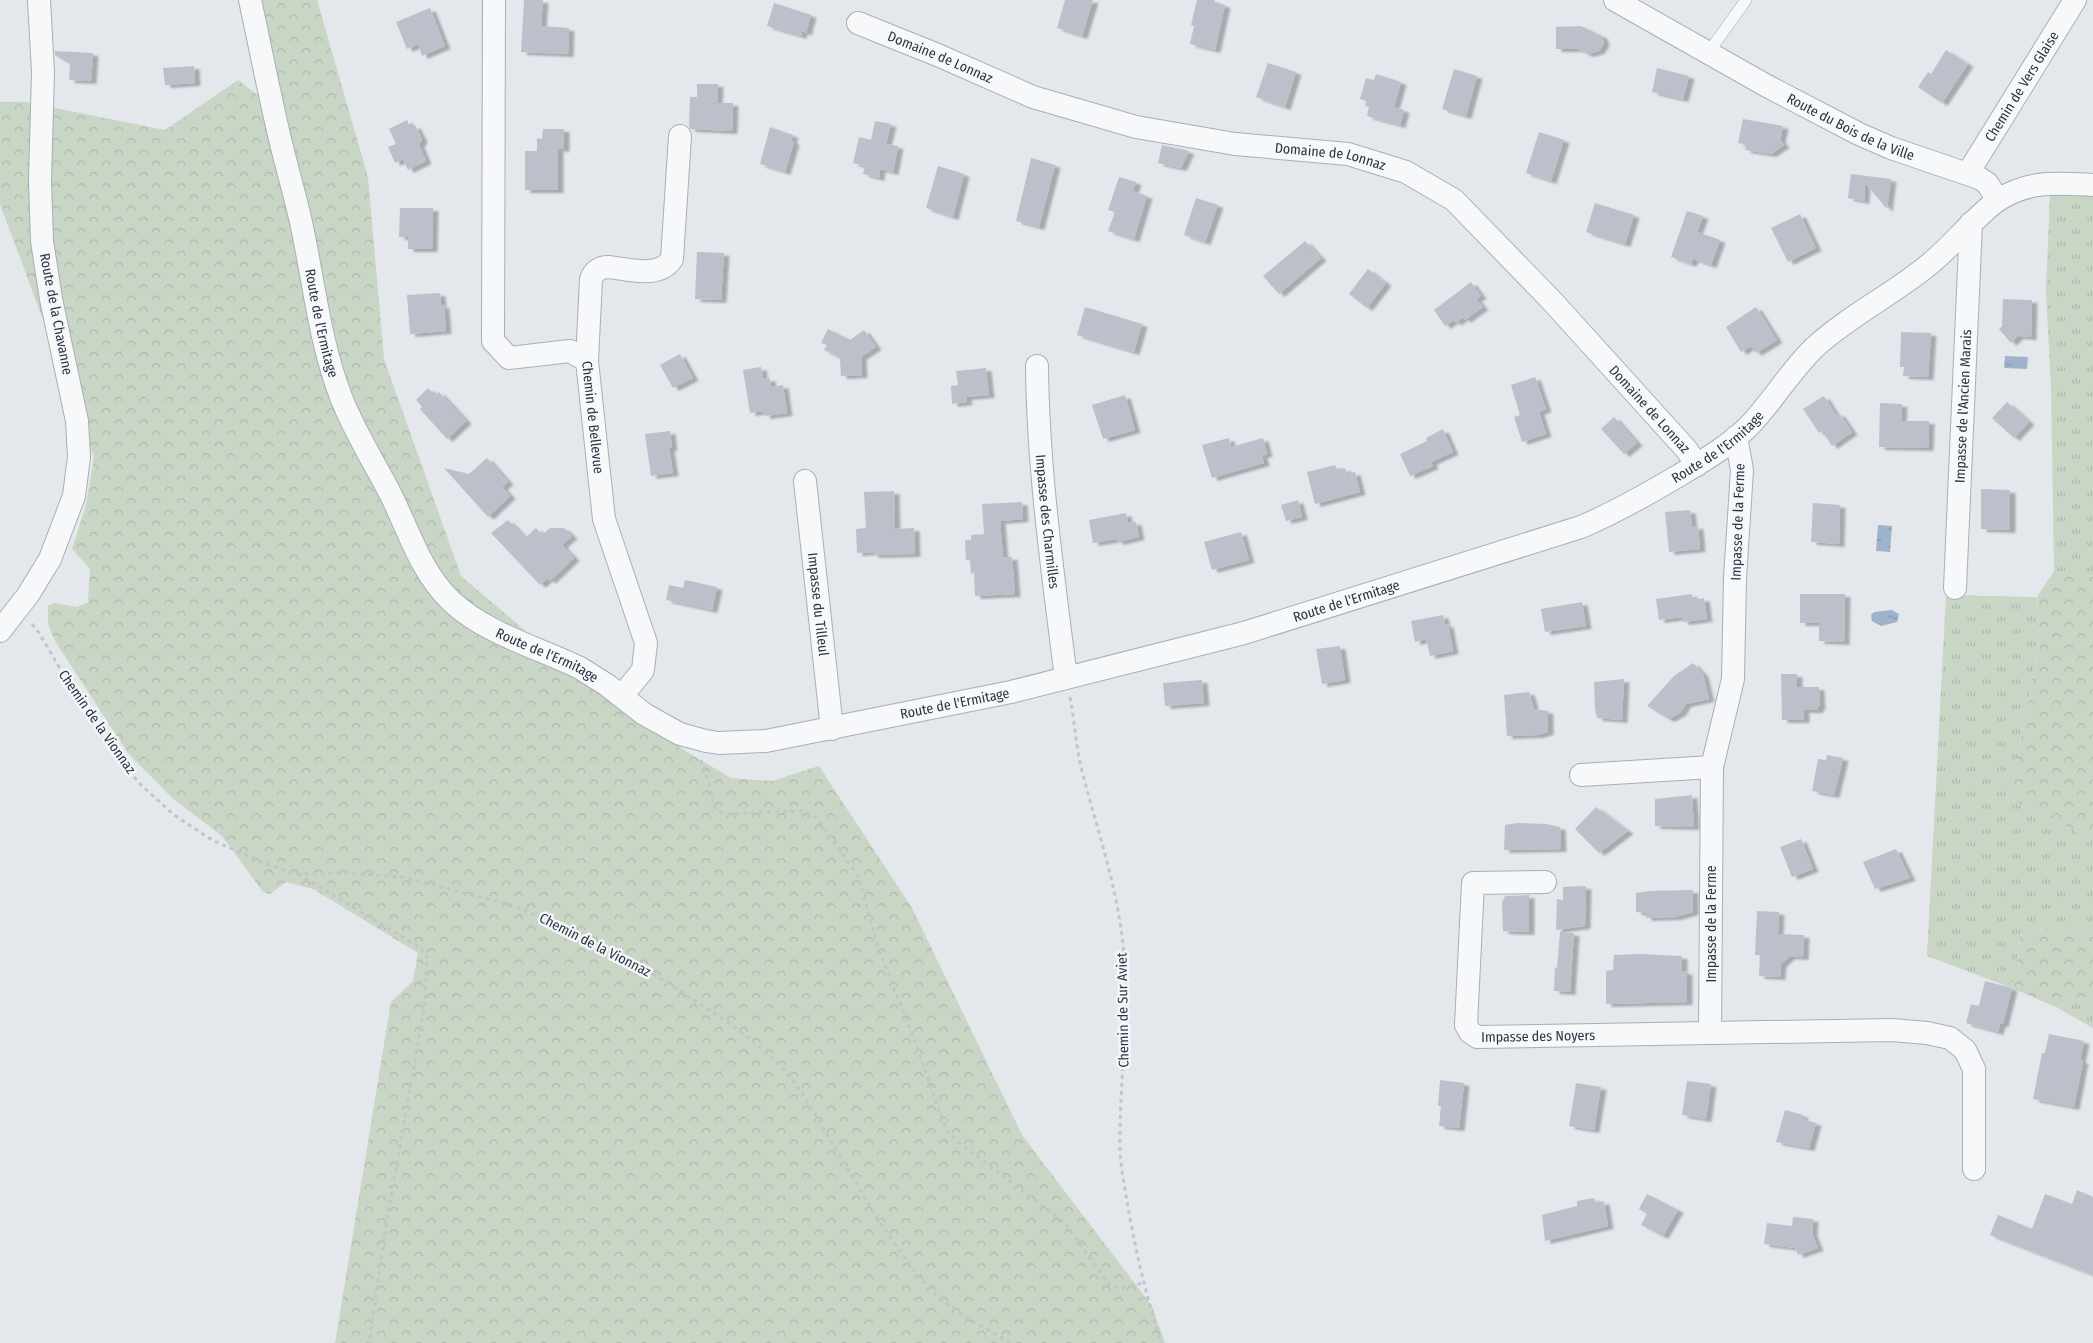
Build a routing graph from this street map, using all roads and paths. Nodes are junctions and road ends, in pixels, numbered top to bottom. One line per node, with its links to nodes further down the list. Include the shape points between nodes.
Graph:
1 (39, 0): 20 (street, Route de la Chavanne, via 43,72 42,241 77,421 79,458 74,496 59,540 40,578)
2 (250, 0): 23 (street, Route de l'Ermitage, via 337,386 415,550 436,584 465,613 482,624 580,668)
3 (494, 0): 14 (street, Chemin de Bellevue, via 492,342 510,358 570,351)
4 (1616, 0): 8 (street, Route du Bois de la Ville)
5 (1746, 0): 8 (lane)
6 (2076, 0): 10 (street, Chemin de Vers Glaise)
7 (858, 23): 17 (street, Domaine de Lonnaz, via 1033,97 1136,127 1235,144 1348,154 1406,172 1454,200 1552,301)
8 (1708, 53): 10 (street, Route du Bois de la Ville, via 1859,134 1907,154)
9 (680, 136): 14 (street, via 672,259 666,267 655,271 603,267 593,274)
10 (1968, 173): 12 (street, Route du Bois de la Ville, via 1987,182)
11 (2093, 185): 12 (street, via 2041,184 2018,189)
12 (1998, 200): 13 (street, Route de l'Ermitage)
13 (1971, 223): 16 (street, Route de l'Ermitage, via 1927,267 1846,322 1814,349 1759,415); 19 (street, Impasse de l'Ancien Marais)
14 (587, 361): 23 (street, Chemin de Bellevue, via 604,520 646,643 643,670)
15 (1037, 366): 22 (street, Impasse des Charmilles, via 1039,450)
16 (1736, 437): 17 (street, Route de l'Ermitage); 26 (street, Impasse de la Ferme, via 1742,470 1733,679)
17 (1697, 465): 22 (street, Route de l'Ermitage, via 1619,509 1563,534 1292,619)
18 (814, 487): 24 (street, via 826,550)
19 (1955, 588)
20 (15, 612): 21 (street, Route de la Chavanne); 28 (path, Chemin de la Vionnaz, via 34,626 112,748 156,800 212,840)
21 (0, 631)
22 (1066, 678): 24 (street, Route de l'Ermitage); 32 (path, Chemin de Sur Aviet, via 1079,757 1111,876 1124,955 1125,1053 1120,1153)
23 (622, 696): 25 (street, Route de l'Ermitage, via 656,721)
24 (837, 727): 25 (street, Route de l'Ermitage, via 747,743 719,743)
25 (693, 738): 32 (path, via 713,805 718,811 726,814 803,811 821,823 848,860 858,876 877,944 948,1131 1064,1222 1110,1286 1122,1288)
26 (1712, 767): 27 (street); 30 (street, Impasse de la Ferme)
27 (1581, 774)
28 (297, 874): 33 (path, via 419,947 427,956 425,1003); 34 (path, Chemin de la Vionnaz, via 401,877 498,900 579,934 651,972 714,1013 767,1053 786,1072 916,1275 967,1318)
29 (1545, 882): 30 (street, Impasse des Noyers, via 1474,883 1466,1025 1470,1032 1477,1037)
30 (1710, 1032): 31 (street, via 1892,1030 1950,1038 1965,1050 1974,1069)
31 (1974, 1169)
32 (1143, 1283): 35 (path, Chemin de Sur Aviet)
33 (369, 1343)
34 (1012, 1343)
35 (1161, 1343)

